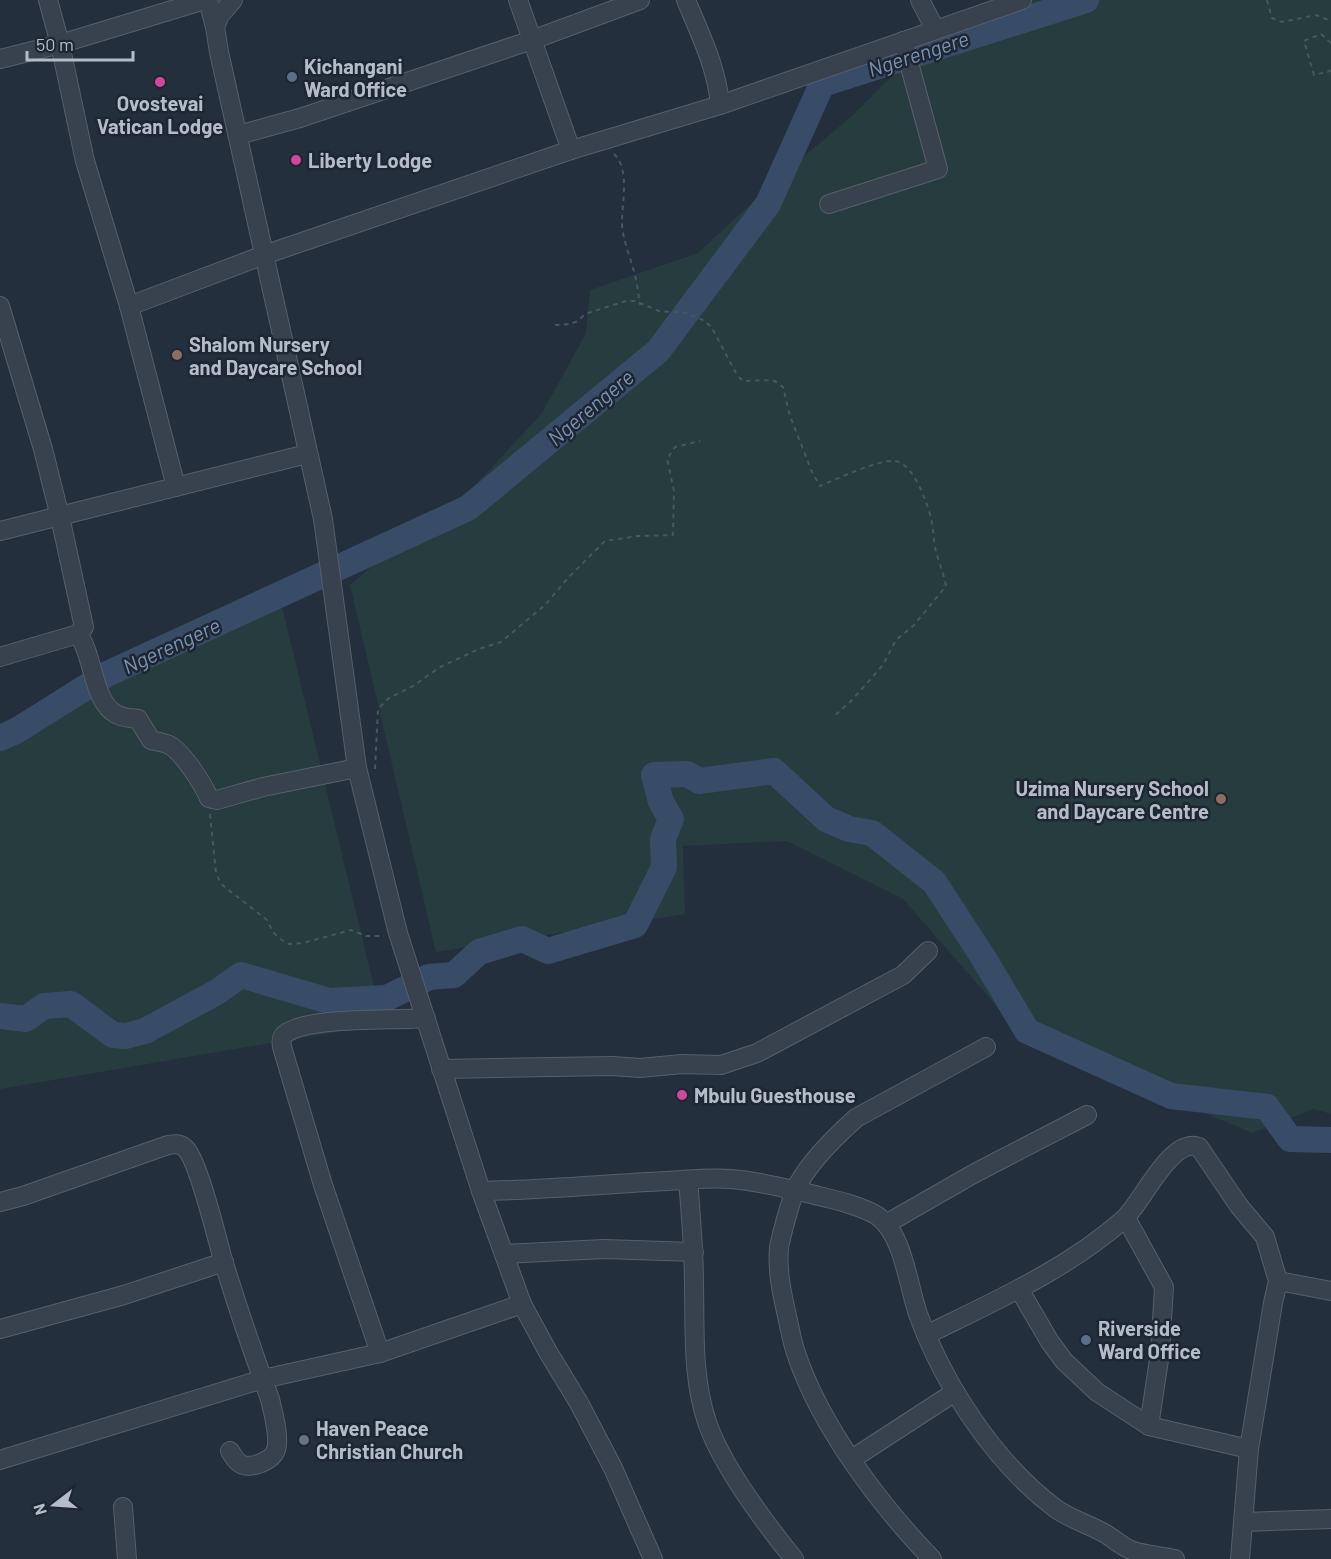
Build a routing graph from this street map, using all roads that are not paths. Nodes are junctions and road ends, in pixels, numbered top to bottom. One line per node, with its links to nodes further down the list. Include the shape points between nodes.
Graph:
1 (48, 0): 13 (street)
2 (206, 0): 9 (street); 13 (street)
3 (233, 0): 9 (street)
4 (518, 0): 11 (street)
5 (640, 0): 11 (street)
6 (686, 0): 15 (street, via 708,54)
7 (920, 0): 10 (street)
8 (1019, 0): 10 (street)
9 (215, 27): 16 (street)
10 (935, 29): 12 (street)
11 (532, 40): 16 (street); 17 (street)
12 (903, 41): 15 (street); 18 (street, via 938,169)
13 (60, 44): 14 (street); 20 (street, via 85,161)
14 (0, 59)
15 (720, 105): 17 (street)
16 (238, 135): 19 (street)
17 (571, 150): 19 (street)
18 (829, 204)
19 (264, 255): 20 (street); 22 (street)
20 (129, 306): 23 (street)
21 (1, 315): 24 (street)
22 (307, 454): 23 (street); 28 (street)
23 (176, 487): 24 (street)
24 (60, 517): 25 (street); 26 (street, via 83,618 84,627)
25 (0, 531)
26 (78, 634): 27 (street); 28 (street, via 99,691 111,710 138,719 151,740 173,747 201,781 209,798 217,800 262,787)
27 (0, 657)
28 (366, 769): 30 (street, via 401,941)
29 (928, 951): 32 (street, via 903,975 771,1047 721,1065)
30 (426, 1018): 32 (street); 49 (street, via 333,1021 291,1030 281,1040 323,1185)
31 (986, 1047): 35 (street, via 856,1118 818,1158)
32 (441, 1069): 36 (street)
33 (1087, 1115): 39 (street)
34 (688, 1180): 35 (street, via 730,1179); 36 (street); 40 (street)
35 (795, 1190): 39 (street, via 859,1209); 55 (street, via 779,1248 780,1286 796,1355 813,1395)
36 (481, 1191): 41 (street)
37 (0, 1202): 42 (street, via 176,1144 184,1146 192,1157)
38 (1126, 1218): 43 (street, via 1172,1155 1192,1144 1265,1238); 44 (street, via 1072,1260); 52 (street, via 1164,1287 1160,1353)
39 (886, 1224): 48 (street, via 900,1252)
40 (694, 1252): 41 (street, via 604,1249); 63 (street, via 694,1347 708,1425 758,1512)
41 (504, 1254): 46 (street)
42 (224, 1263): 47 (street); 50 (street)
43 (1278, 1281): 45 (street); 53 (street)
44 (1019, 1289): 48 (street); 52 (street, via 1064,1361 1097,1392)
45 (1331, 1291)
46 (522, 1304): 49 (street); 62 (street, via 613,1468)
47 (0, 1329)
48 (926, 1335): 51 (street)
49 (380, 1353): 50 (street)
50 (263, 1379): 54 (street, via 274,1416 275,1452 259,1463 244,1465); 56 (street)
51 (955, 1392): 55 (street); 60 (street, via 1017,1474 1056,1508 1102,1532)
52 (1149, 1426): 53 (street)
53 (1249, 1449): 59 (street)
54 (230, 1451)
55 (852, 1459): 64 (street, via 889,1512)
56 (0, 1460)
57 (123, 1507): 61 (street)
58 (1331, 1519): 59 (street)
59 (1244, 1522): 66 (street)
60 (1128, 1554): 65 (street)
61 (127, 1559)
62 (653, 1559)
63 (794, 1559)
64 (932, 1559)
65 (1175, 1559)
66 (1240, 1559)

